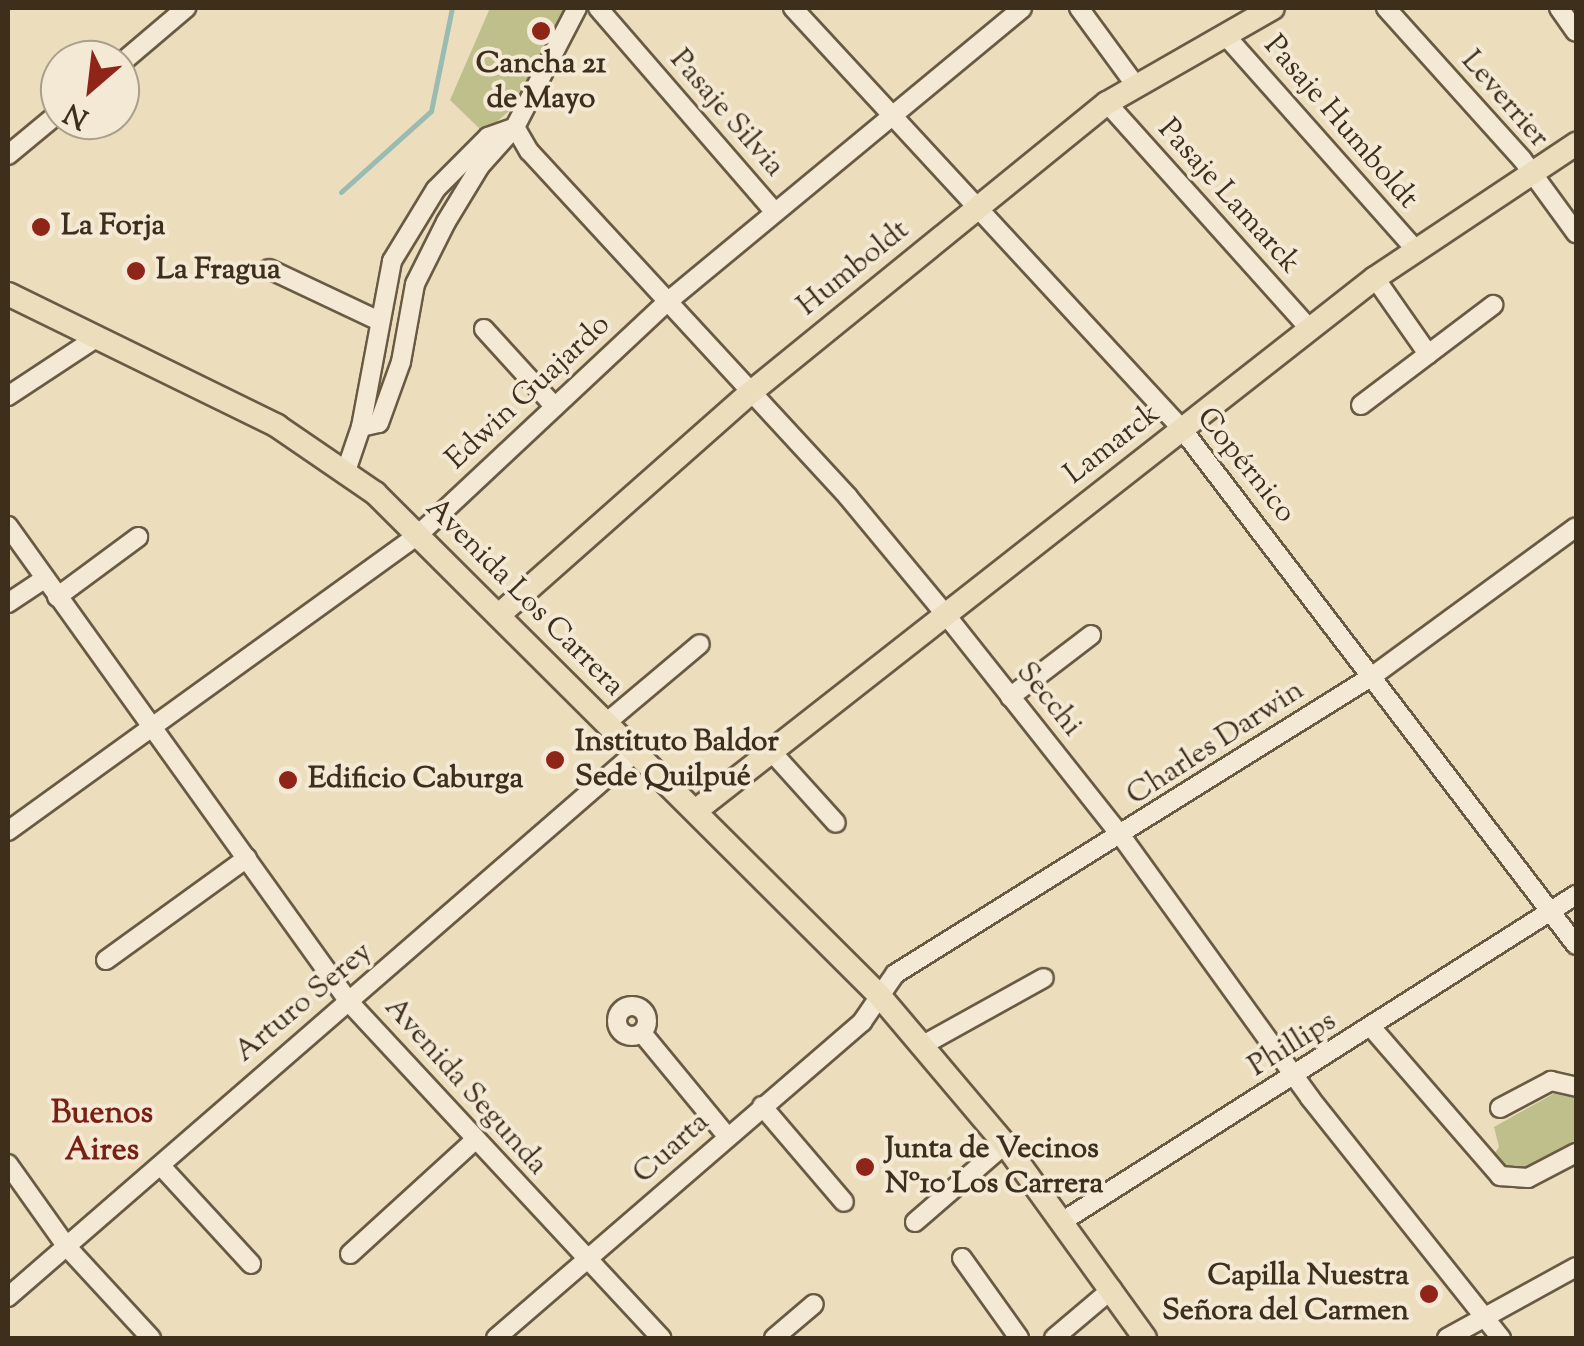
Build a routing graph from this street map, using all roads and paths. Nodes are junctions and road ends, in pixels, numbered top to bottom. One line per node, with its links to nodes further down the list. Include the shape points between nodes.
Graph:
1 (186, 8): 12 (street)
2 (577, 8): 16 (street)
3 (598, 8): 22 (street, Pasaje Silvia)
4 (793, 8): 15 (street, Copérnico)
5 (1079, 8): 13 (street)
6 (1274, 8): 11 (main road, Humboldt)
7 (1386, 8): 20 (street, Leverrier)
8 (1559, 8): 10 (street)
9 (1009, 11): 15 (street, Edwin Guajardo)
10 (1576, 32)
11 (1226, 35): 13 (main road, Humboldt); 24 (street, Pasaje Humboldt)
12 (140, 47)
13 (1136, 86): 14 (main road, Humboldt)
14 (1107, 103): 21 (main road, Humboldt); 31 (street, Pasaje Lamarck)
15 (890, 113): 21 (street, Copérnico); 22 (street, Edwin Guajardo)
16 (515, 127): 28 (street, Secchi, via 529,151); 30 (street, via 488,137 416,215 392,261); 39 (street, via 480,166 446,222 415,284 400,362 378,423)
17 (40, 129): 19 (street)
18 (1576, 144): 20 (main road, Lamarck)
19 (8, 155)
20 (1530, 172): 23 (street, Leverrier); 24 (main road, Lamarck)
21 (977, 209): 35 (main road, Humboldt); 40 (street, Copérnico)
22 (774, 211): 28 (street, Edwin Guajardo)
23 (1576, 233)
24 (1414, 248): 26 (main road, Lamarck)
25 (269, 269): 30 (street)
26 (1375, 278): 31 (main road, Lamarck); 34 (street)
27 (8, 294): 33 (main road, Avenida Los Carrera)
28 (666, 303): 35 (street, Secchi); 38 (street, Edwin Guajardo)
29 (1494, 306): 34 (street)
30 (379, 321): 39 (street)
31 (1309, 328): 40 (main road, Lamarck)
32 (484, 329): 38 (street)
33 (96, 338): 36 (street); 41 (main road, Avenida Los Carrera, via 278,426)
34 (1428, 354): 37 (street)
35 (750, 392): 49 (main road, Humboldt); 50 (street, Secchi)
36 (8, 396)
37 (1361, 405)
38 (554, 407): 44 (street, Edwin Guajardo)
39 (362, 427): 41 (street)
40 (1182, 429): 50 (main road, Lamarck); 53 (street, Copérnico)
41 (346, 471): 44 (main road, Avenida Los Carrera)
42 (8, 526): 46 (street, Avenida Segunda)
43 (1575, 533): 53 (street, Charles Darwin)
44 (418, 534): 49 (main road, Avenida Los Carrera); 56 (street, Edwin Guajardo)
45 (138, 537): 47 (street)
46 (44, 579): 47 (street, Avenida Segunda); 48 (street)
47 (57, 597): 56 (street, Avenida Segunda)
48 (8, 603)
49 (500, 614): 55 (main road, Avenida Los Carrera)
50 (946, 615): 54 (street, Secchi); 57 (main road, Lamarck)
51 (1091, 635): 54 (street)
52 (700, 644): 55 (street)
53 (1374, 675): 62 (street, Charles Darwin); 65 (street, Copérnico)
54 (1010, 696): 62 (street, Secchi)
55 (607, 722): 58 (main road, Avenida Los Carrera)
56 (149, 730): 61 (street, Edwin Guajardo); 63 (street, Avenida Segunda)
57 (770, 750): 59 (main road, Lamarck); 60 (street)
58 (637, 751): 59 (main road, Avenida Los Carrera); 70 (street, Arturo Serey)
59 (698, 809): 69 (main road, Avenida Los Carrera)
60 (836, 823)
61 (8, 830)
62 (1122, 837): 69 (street, Charles Darwin, via 895,974); 74 (street, Secchi)
63 (246, 858): 67 (street); 70 (street, Avenida Segunda)
64 (1576, 895): 65 (street, Phillips)
65 (1553, 914): 66 (street, Copérnico); 71 (street, Phillips)
66 (1576, 945)
67 (106, 960)
68 (1044, 978): 73 (street)
69 (879, 995): 73 (main road, Avenida Los Carrera); 76 (street, Cuarta, via 862,1022)
70 (350, 1002): 79 (street, Avenida Segunda); 83 (street, Arturo Serey)
71 (1372, 1028): 74 (street, Phillips); 81 (street, via 1500,1176 1528,1178)
72 (642, 1033): 78 (street)
73 (923, 1045): 80 (main road, Avenida Los Carrera)
74 (1294, 1076): 85 (street, Phillips); 96 (street, Secchi)
75 (1576, 1087): 77 (street, via 1551,1081)
76 (762, 1106): 78 (street, Cuarta); 84 (street)
77 (1500, 1108)
78 (728, 1136): 90 (street, Cuarta)
79 (474, 1140): 88 (street); 90 (street, Avenida Segunda)
80 (1004, 1144): 85 (main road, Avenida Los Carrera); 86 (street)
81 (1576, 1153)
82 (8, 1164): 87 (street)
83 (160, 1166): 87 (street, Arturo Serey); 91 (street)
84 (844, 1202)
85 (1062, 1221): 93 (main road, Avenida Los Carrera)
86 (915, 1222)
87 (67, 1248): 94 (street, Arturo Serey); 97 (street)
88 (350, 1254)
89 (962, 1258): 101 (street)
90 (587, 1261): 98 (street, Cuarta); 99 (street, Avenida Segunda)
91 (251, 1264)
92 (1576, 1267): 96 (street)
93 (1112, 1290): 102 (street); 103 (main road, Avenida Los Carrera)
94 (8, 1297)
95 (814, 1304): 100 (street)
96 (1486, 1316): 104 (street); 105 (street, Secchi)
97 (146, 1337)
98 (496, 1338)
99 (661, 1338)
100 (774, 1338)
101 (1020, 1338)
102 (1054, 1338)
103 (1145, 1338)
104 (1447, 1338)
105 (1502, 1338)

